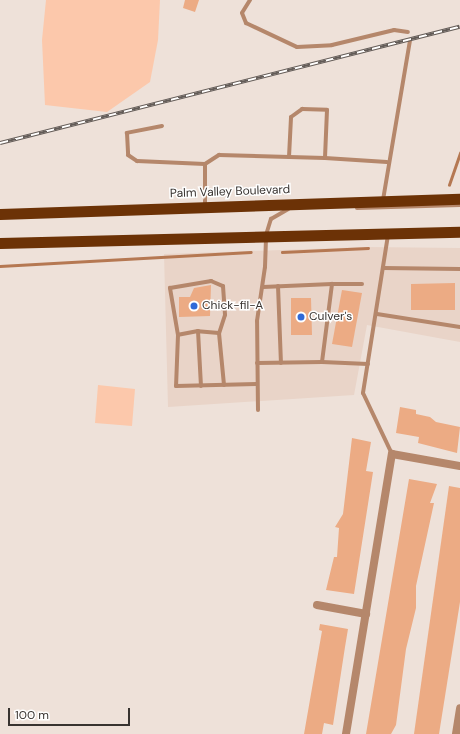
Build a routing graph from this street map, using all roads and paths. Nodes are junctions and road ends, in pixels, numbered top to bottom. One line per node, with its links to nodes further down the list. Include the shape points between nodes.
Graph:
1 (250, 0): 2 (lane, via 242,13 246,23 296,47 332,45 394,30)
2 (408, 32)
3 (410, 40): 7 (lane)
4 (162, 126): 8 (lane, via 127,133 128,155 137,162)
5 (289, 157): 6 (lane); 6 (lane, via 291,117 302,109 327,110); 8 (lane, via 219,155)
6 (324, 158): 7 (lane)
7 (387, 162): 10 (lane)
8 (205, 164): 11 (lane)
9 (460, 199): 10 (highway, Palm Valley Boulevard)
10 (383, 200): 11 (highway, Palm Valley Boulevard)
11 (205, 205): 13 (highway, Palm Valley Boulevard)
12 (460, 205): 16 (lane, via 287,209 271,219)
13 (0, 214)
14 (389, 232): 15 (highway); 16 (highway); 18 (lane)
15 (460, 232)
16 (266, 235): 17 (highway); 23 (lane)
17 (0, 243)
18 (383, 268): 19 (lane); 24 (lane)
19 (460, 269)
20 (332, 284): 21 (lane); 22 (lane); 29 (lane)
21 (362, 284)
22 (278, 286): 23 (lane); 31 (lane)
23 (263, 287): 30 (lane, via 257,321)
24 (377, 314): 25 (lane); 32 (lane)
25 (460, 327)
26 (198, 331): 27 (lane); 28 (lane); 35 (lane)
27 (219, 333): 28 (lane, via 225,315 223,286 211,281 170,288); 34 (lane)
28 (178, 335): 35 (lane, via 176,386)
29 (322, 362): 31 (lane); 32 (lane)
30 (257, 363): 31 (lane); 33 (lane)
31 (281, 363)
32 (368, 364): 37 (lane, via 363,393 366,405)
33 (257, 384): 34 (lane); 36 (lane)
34 (224, 385): 35 (lane)
35 (201, 386)
36 (258, 410)
37 (392, 454): 38 (street); 40 (street)
38 (460, 466)
39 (317, 605): 40 (street)
40 (366, 614): 42 (street)
41 (460, 708): 43 (street)
42 (346, 734)
43 (456, 734)

